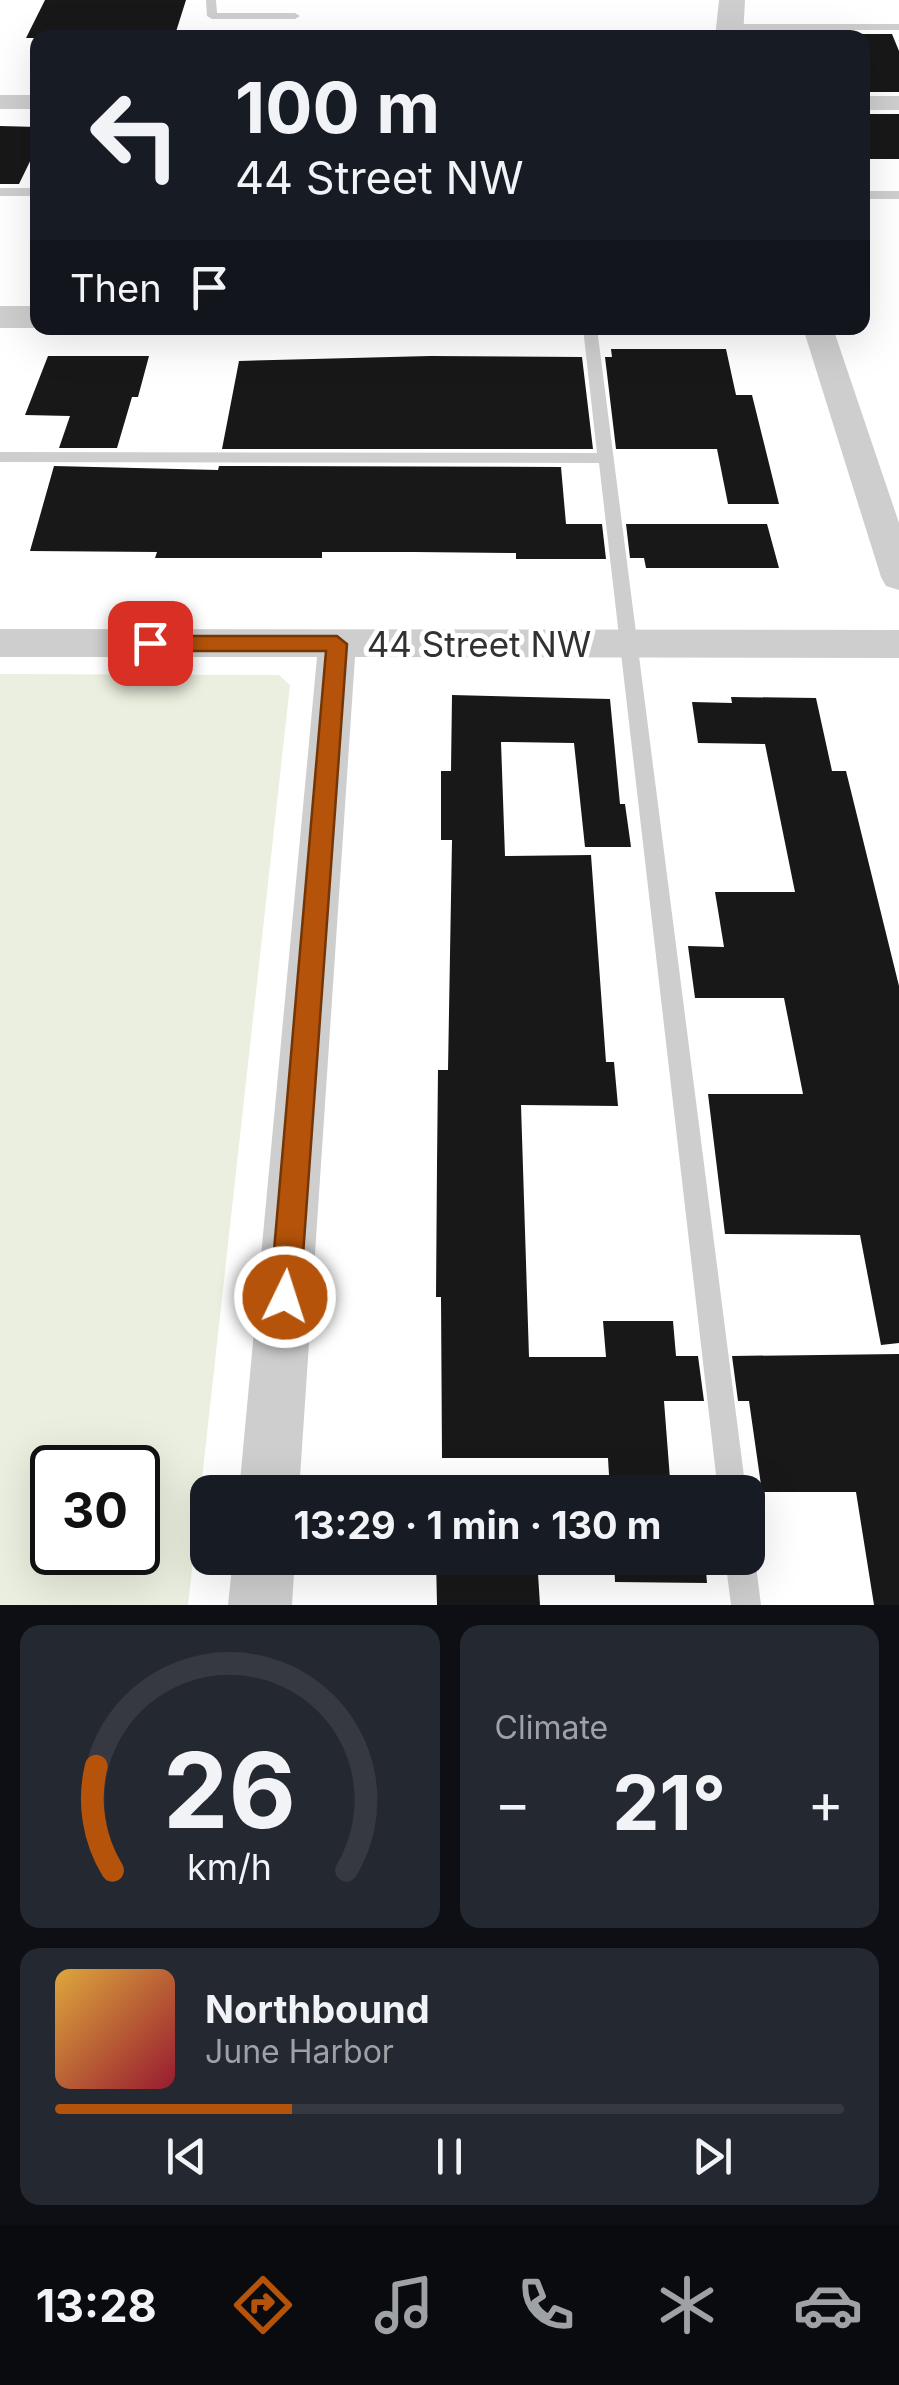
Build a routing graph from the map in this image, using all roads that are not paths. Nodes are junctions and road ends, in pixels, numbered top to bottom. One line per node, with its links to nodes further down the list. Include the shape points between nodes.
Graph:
1 (211, 0): 2 (lane, via 212,16)
2 (295, 16)
3 (730, 22): 4 (lane)
4 (899, 27)
5 (0, 102): 6 (street)
6 (30, 102)
7 (870, 103): 8 (street)
8 (899, 103)
9 (0, 192): 10 (lane)
10 (30, 192)
11 (870, 195): 12 (lane)
12 (899, 195)
13 (0, 317): 14 (street)
14 (30, 317)
15 (591, 335): 18 (lane)
16 (820, 335): 19 (street)
17 (0, 457): 18 (lane)
18 (603, 458): 22 (lane)
19 (899, 577)
20 (0, 643): 21 (street, 44 Street NW)
21 (337, 644): 22 (street, 44 Street NW); 24 (street)
22 (629, 644): 23 (street, 44 Street NW); 25 (lane)
23 (899, 644)
24 (270, 1475)
25 (730, 1475)
26 (263, 1575): 28 (street)
27 (742, 1575): 29 (lane)
28 (260, 1605)
29 (746, 1605)

